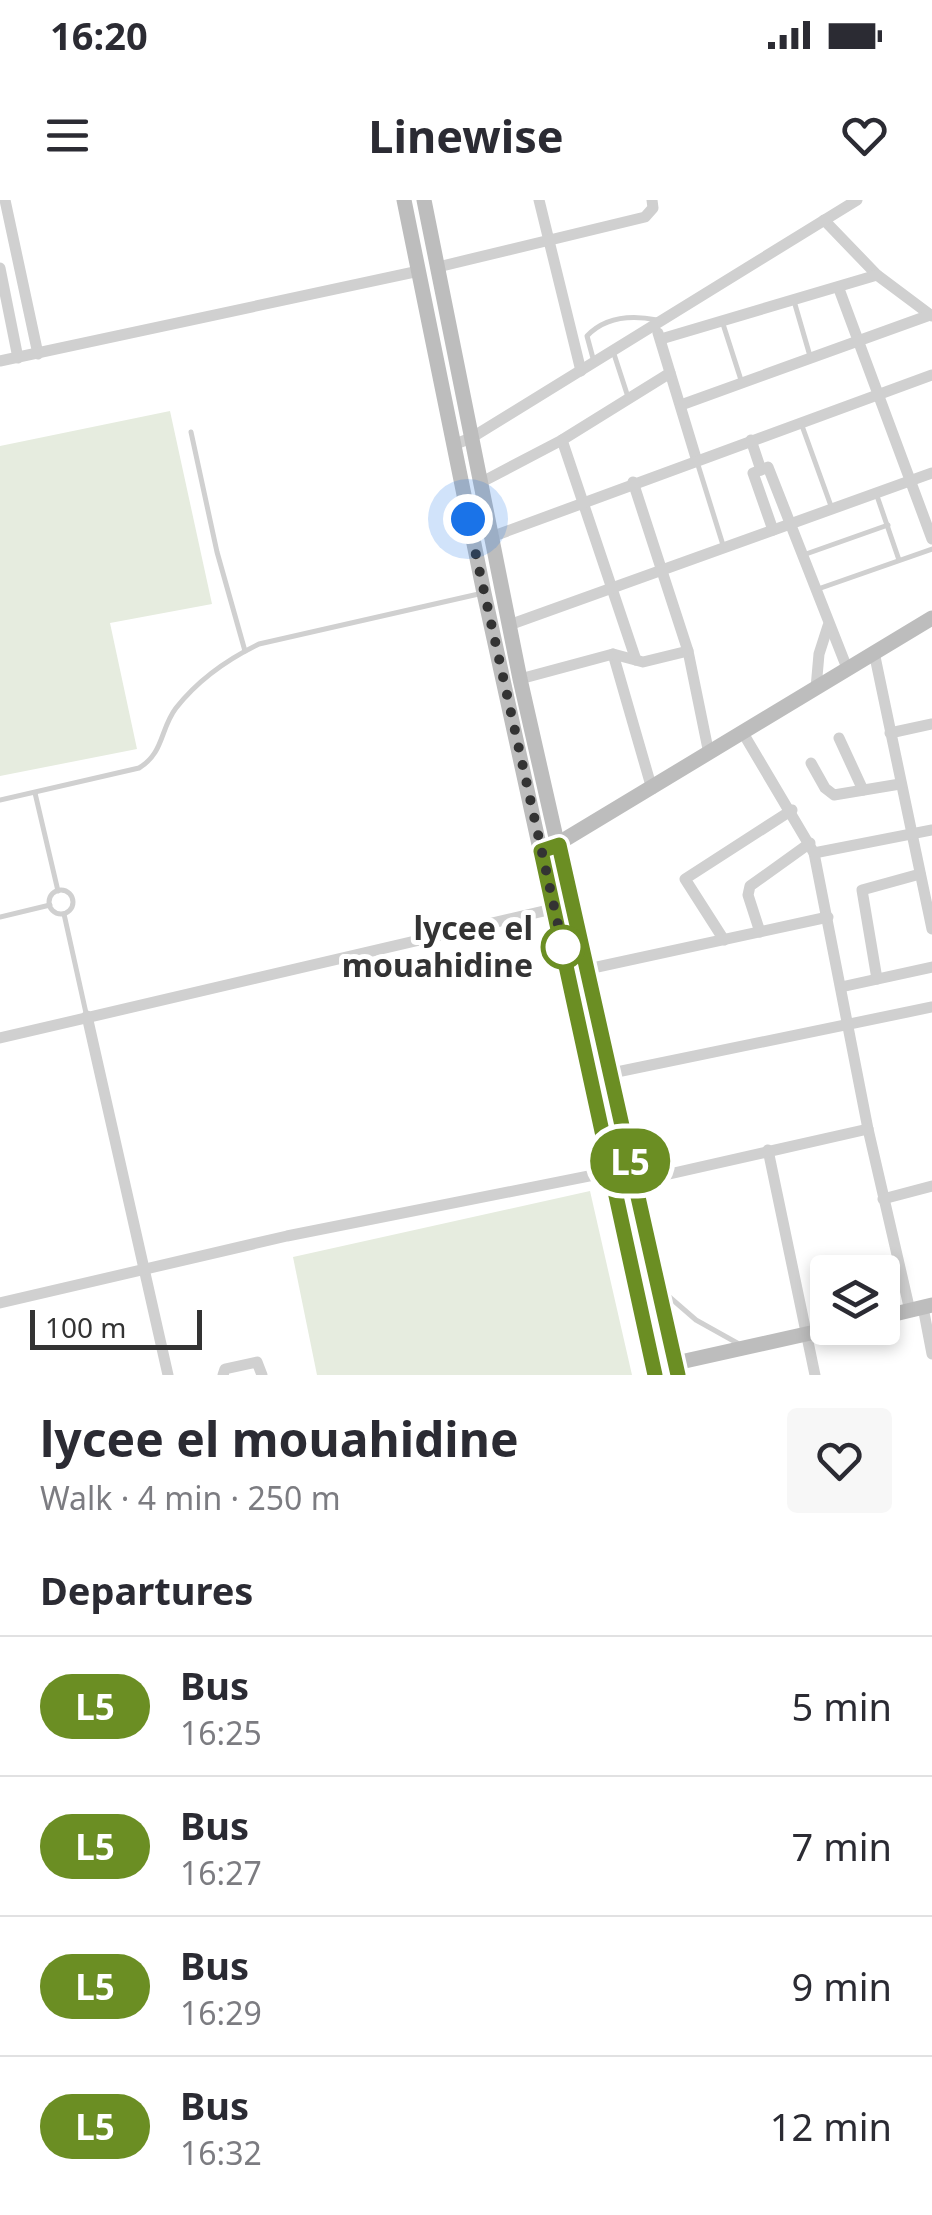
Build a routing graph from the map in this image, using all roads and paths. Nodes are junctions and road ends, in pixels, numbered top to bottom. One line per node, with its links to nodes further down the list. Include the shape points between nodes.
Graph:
1 (5, 200): 9 (street)
2 (404, 200): 13 (main road)
3 (424, 200): 11 (main road)
4 (539, 200): 8 (street)
5 (652, 200): 8 (street, via 645,217)
6 (856, 200): 7 (street)
7 (824, 220): 14 (street); 19 (street)
8 (548, 240): 11 (street); 28 (street)
9 (16, 252): 10 (street); 23 (street)
10 (0, 254)
11 (438, 267): 37 (main road)
12 (0, 268): 24 (street)
13 (419, 271): 23 (street); 40 (main road)
14 (877, 274): 15 (street); 17 (street)
15 (838, 289): 16 (street); 21 (street)
16 (794, 301): 18 (street); 25 (lane)
17 (931, 316): 21 (street)
18 (722, 321): 20 (street); 31 (lane)
19 (658, 322): 20 (street); 22 (street); 27 (lane, via 636,316 593,329 587,336)
20 (660, 339): 29 (street)
21 (857, 342): 25 (street); 32 (street)
22 (612, 351): 27 (street); 33 (lane)
23 (38, 354): 24 (street)
24 (18, 358): 26 (street)
25 (811, 358): 31 (street)
26 (0, 361)
27 (594, 362): 28 (street)
28 (581, 370): 37 (street)
29 (670, 373): 33 (street); 34 (street)
30 (932, 375): 32 (street)
31 (742, 383): 34 (street)
32 (876, 397): 35 (street); 44 (street)
33 (629, 400): 38 (street)
34 (681, 405): 41 (street)
35 (800, 424): 39 (street); 49 (lane)
36 (191, 432): 67 (lane)
37 (471, 438): 40 (street); 46 (main road)
38 (562, 440): 46 (street); 48 (street)
39 (752, 440): 41 (street); 42 (street)
40 (452, 444): 63 (main road)
41 (696, 458): 45 (street); 56 (lane)
42 (761, 470): 51 (street, via 768,467); 53 (street, via 753,473)
43 (932, 473): 44 (street)
44 (911, 481): 47 (street); 50 (street)
45 (633, 482): 48 (street); 60 (street)
46 (480, 483): 54 (main road)
47 (876, 493): 49 (street); 52 (lane)
48 (584, 501): 54 (street); 61 (street)
49 (832, 509): 51 (street)
50 (928, 515): 55 (street)
51 (790, 523): 53 (street); 58 (street)
52 (888, 525): 58 (lane); 59 (lane)
53 (773, 530): 56 (street)
54 (491, 538): 65 (main road)
55 (932, 538)
56 (724, 548): 60 (street)
57 (932, 549): 59 (lane)
58 (802, 555): 62 (street)
59 (899, 560): 62 (lane)
60 (662, 570): 61 (street); 68 (street)
61 (612, 588): 65 (street); 71 (street)
62 (815, 590): 66 (street)
63 (484, 593): 67 (lane); 91 (main road)
64 (932, 618): 69 (main road)
65 (509, 625): 73 (main road)
66 (828, 626): 72 (street); 74 (street)
67 (245, 651): 84 (lane, via 176,708 154,759)
68 (688, 651): 71 (street); 79 (street)
69 (874, 652): 72 (main road); 77 (street)
70 (613, 654): 71 (street); 73 (street); 82 (street)
71 (636, 660)
72 (848, 668): 74 (main road)
73 (520, 679): 89 (main road)
74 (816, 688): 76 (main road)
75 (932, 724): 77 (street)
76 (743, 733): 79 (main road); 86 (street)
77 (890, 733): 81 (street)
78 (839, 738): 83 (street)
79 (709, 754): 82 (main road)
80 (811, 762): 83 (street, via 828,794)
81 (900, 784): 83 (street); 88 (street)
82 (652, 788): 89 (main road)
83 (864, 790)
84 (35, 792): 85 (lane); 93 (lane)
85 (0, 800)
86 (792, 810): 90 (street); 102 (street, via 685,878)
87 (932, 830): 88 (street)
88 (912, 835): 90 (street); 92 (street)
89 (559, 845): 91 (main road); 94 (main road)
90 (812, 848): 99 (street); 101 (street, via 750,886)
91 (541, 851): 96 (main road)
92 (920, 874): 100 (street); 105 (street, via 862,890)
93 (58, 891): 95 (lane); 97 (lane, via 72,900)
94 (573, 904): 96 (street); 104 (main road)
95 (50, 905): 97 (lane); 98 (lane)
96 (555, 908): 108 (street); 114 (main road)
97 (64, 914): 108 (lane)
98 (0, 917)
99 (828, 917): 101 (street); 106 (street)
100 (932, 929)
101 (760, 932): 102 (street)
102 (724, 940): 104 (street)
103 (932, 967): 105 (street)
104 (588, 969): 111 (main road)
105 (877, 980): 106 (street)
106 (842, 987): 109 (street)
107 (932, 1006): 109 (street)
108 (87, 1016): 110 (street); 118 (street)
109 (847, 1022): 111 (street); 112 (street)
110 (0, 1038)
111 (612, 1073): 115 (main road)
112 (868, 1129): 113 (street); 117 (street)
113 (768, 1150): 115 (street); 123 (street)
114 (609, 1172): 118 (street); 130 (main road)
115 (634, 1182): 119 (main road)
116 (932, 1186): 117 (street)
117 (883, 1198): 121 (street)
118 (145, 1270): 120 (street); 127 (street)
119 (658, 1288): 124 (lane, via 696,1320); 126 (main road)
120 (0, 1303)
121 (921, 1308): 125 (street)
122 (810, 1332): 123 (main road)
123 (807, 1333): 124 (main road); 131 (street)
124 (746, 1347): 126 (main road)
125 (932, 1354)
126 (677, 1369)
127 (168, 1375)
128 (223, 1375): 129 (street, via 257,1362)
129 (262, 1375)
130 (655, 1375)
131 (815, 1375)

